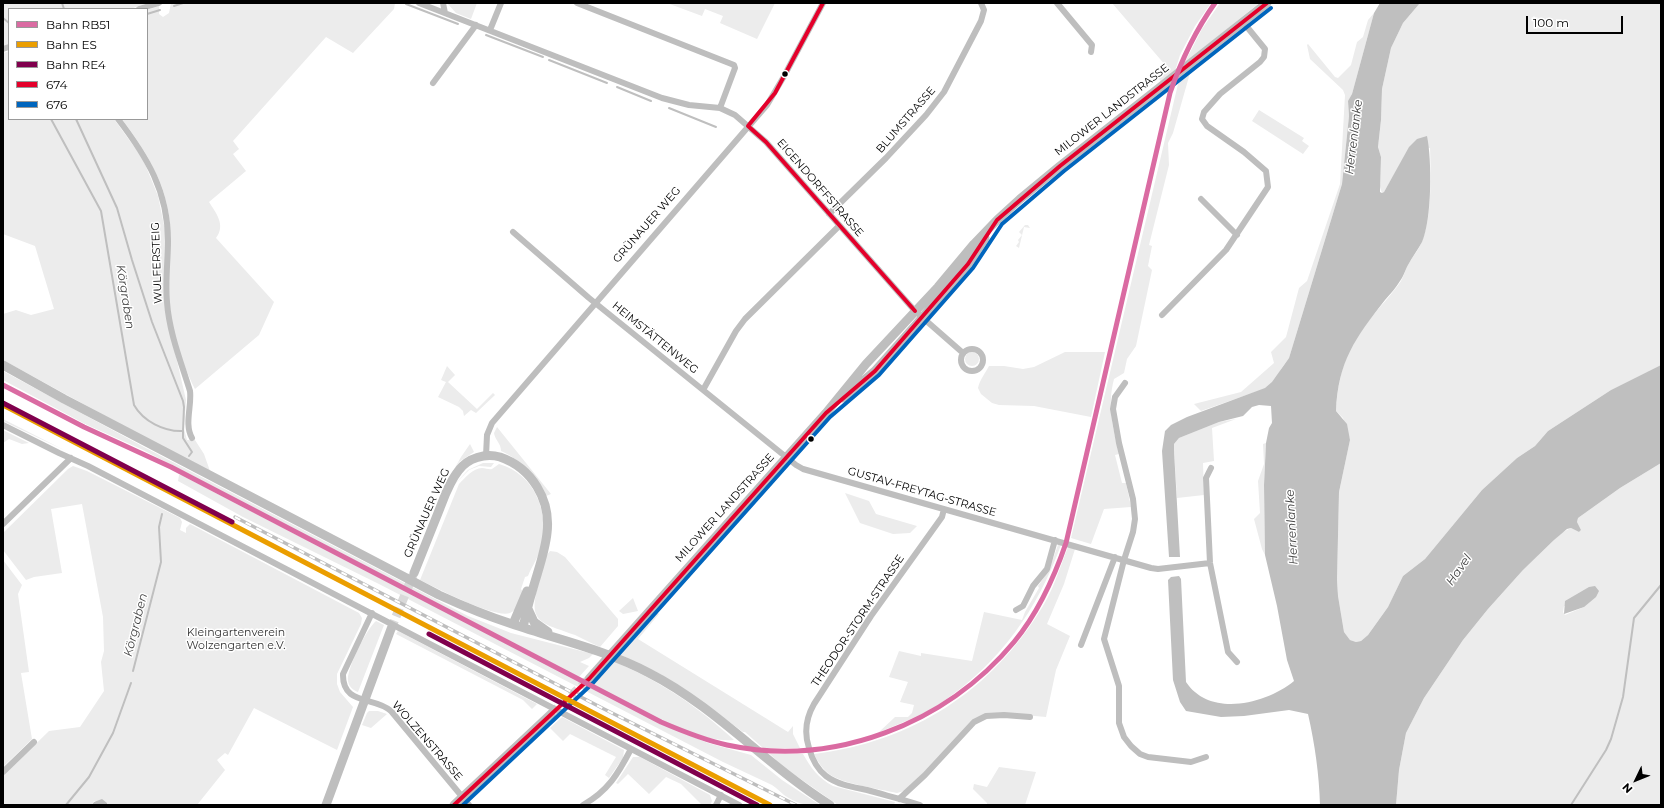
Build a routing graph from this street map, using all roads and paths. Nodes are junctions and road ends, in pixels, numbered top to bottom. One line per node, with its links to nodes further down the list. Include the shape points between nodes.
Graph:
1 (159, 3): 10 (street)
2 (419, 3): 11 (street, EIGENDORFFSTRASSE)
3 (442, 3): 11 (street)
4 (501, 3): 14 (street)
5 (577, 3): 17 (street, via 734,65 736,68)
6 (823, 3): 19 (street, GRÜNAUER WEG, via 775,93)
7 (981, 3): 21 (street, BLUMSTRASSE, via 984,10 981,21 944,92 911,133)
8 (1057, 3): 15 (street, via 1092,44)
9 (1267, 3): 12 (main road, MILOWER LANDSTRASSE)
10 (142, 8)
11 (445, 13): 13 (street, EIGENDORFFSTRASSE)
12 (1243, 22): 22 (main road, MILOWER LANDSTRASSE, via 1060,166); 25 (street, via 1265,49 1264,57 1220,94 1204,112 1202,119 1207,126 1266,171 1268,187)
13 (476, 25): 14 (street, EIGENDORFFSTRASSE); 16 (street)
14 (490, 30): 17 (street, EIGENDORFFSTRASSE, via 662,98 689,105)
15 (1091, 52)
16 (433, 83)
17 (720, 108): 19 (street, EIGENDORFFSTRASSE, via 735,115)
18 (119, 120): 36 (street, WULFERSTEIG, via 146,158 159,187 163,204 168,241 167,303 170,326 190,391 188,427)
19 (748, 126): 21 (street, EIGENDORFFSTRASSE, via 766,142); 26 (street, GRÜNAUER WEG)
20 (1201, 199): 25 (street)
21 (829, 214): 23 (street, EIGENDORFFSTRASSE)
22 (997, 220): 27 (main road, MILOWER LANDSTRASSE); 29 (main road, MILOWER LANDSTRASSE, via 968,264)
23 (839, 226): 27 (street, EIGENDORFFSTRASSE); 33 (street, via 740,324)
24 (513, 232): 26 (street, HEIMSTÄTTENWEG)
25 (1238, 235): 28 (street)
26 (595, 303): 33 (street, HEIMSTÄTTENWEG); 37 (street, GRÜNAUER WEG, via 492,423 487,435)
27 (915, 311): 29 (street, EIGENDORFFSTRASSE); 34 (main road, MILOWER LANDSTRASSE, via 866,364)
28 (1162, 315)
29 (922, 318): 30 (street, EIGENDORFFSTRASSE); 34 (main road, MILOWER LANDSTRASSE, via 875,371)
30 (963, 353)
31 (3, 365): 52 (main road, via 440,595)
32 (1125, 383): 46 (street, via 1115,397 1113,409 1135,511 1133,532)
33 (703, 390): 38 (street, HEIMSTÄTTENWEG)
34 (826, 413): 38 (main road, MILOWER LANDSTRASSE)
35 (3, 424): 39 (street)
36 (192, 438)
37 (486, 456): 44 (main road, via 498,457 517,465 530,477 539,491 548,523); 48 (main road, GRÜNAUER WEG, via 466,463 453,478)
38 (786, 457): 41 (street, GUSTAV-FREYTAG-STRASSE, via 803,469); 58 (main road, MILOWER LANDSTRASSE)
39 (71, 458): 42 (street); 51 (street)
40 (1211, 468): 47 (street, via 1206,478)
41 (944, 509): 43 (street, GUSTAV-FREYTAG-STRASSE); 68 (street, THEODOR-STORM-STRASSE, via 942,517 871,616 814,704 809,713 806,729 810,750 817,766 832,780)
42 (3, 524)
43 (1055, 540): 45 (street, GUSTAV-FREYTAG-STRASSE); 50 (street, via 1047,569 1023,606)
44 (542, 557): 49 (main road); 52 (main road)
45 (1115, 557): 46 (street, GUSTAV-FREYTAG-STRASSE); 56 (street)
46 (1124, 560): 47 (street, GUSTAV-FREYTAG-STRASSE, via 1158,569); 64 (street, via 1104,639 1118,686 1121,731 1131,746 1148,757 1191,762)
47 (1210, 563): 57 (street, via 1228,652)
48 (414, 573)
49 (528, 609): 53 (main road); 55 (main road, via 534,622)
50 (1016, 610)
51 (372, 613): 59 (street, via 344,674 347,690); 63 (street)
52 (513, 624): 53 (main road)
53 (523, 627): 55 (main road)
54 (391, 629): 59 (main road)
55 (554, 636): 75 (main road, via 650,673 708,710 809,792)
56 (1081, 645)
57 (1237, 662)
58 (589, 679)
59 (364, 701): 67 (street, WOLZENSTRASSE, via 391,711); 69 (main road)
60 (551, 714): 67 (main road)
61 (1030, 717): 68 (street, via 986,716 974,722 925,776)
62 (34, 742): 65 (street)
63 (631, 749): 66 (street); 72 (street, via 608,786)
64 (1206, 757)
65 (3, 772)
66 (720, 795): 73 (street); 74 (street)
67 (462, 798): 70 (main road); 71 (street, WOLZENSTRASSE)
68 (899, 799): 76 (street, THEODOR-STORM-STRASSE)
69 (326, 805)
70 (454, 805)
71 (469, 805)
72 (582, 805)
73 (716, 805)
74 (739, 805)
75 (830, 805)
76 (920, 805)

